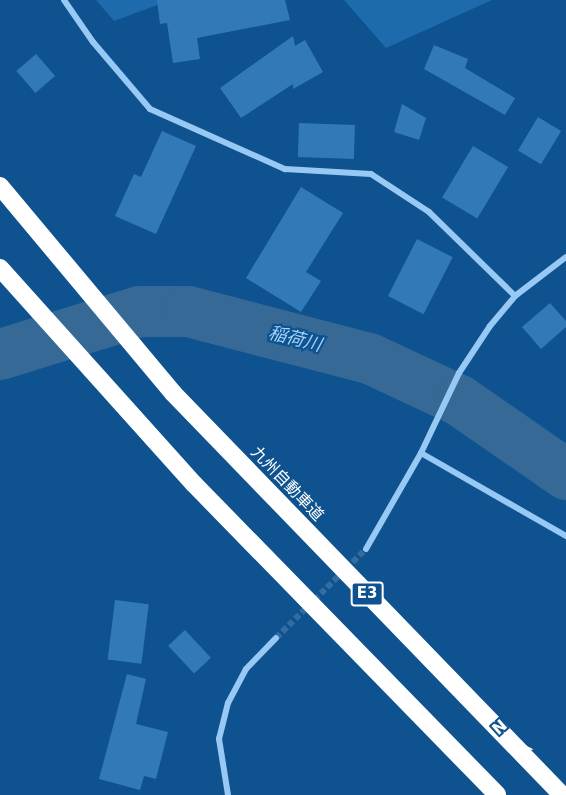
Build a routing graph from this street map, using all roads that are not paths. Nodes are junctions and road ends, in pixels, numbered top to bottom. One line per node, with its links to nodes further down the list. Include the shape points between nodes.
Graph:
1 (64, 0): 5 (street, via 93,42 150,109 285,169 371,174 429,212)
2 (0, 186): 12 (highway, 九州自動車道 / E3, via 173,393)
3 (566, 257): 5 (street)
4 (0, 268): 11 (highway, via 115,400)
5 (515, 297): 6 (street, via 459,373)
6 (421, 453): 7 (street); 8 (street)
7 (566, 536)
8 (366, 549)
9 (276, 638): 10 (street, via 246,669 228,703 219,739)
10 (228, 795)
11 (497, 795)
12 (562, 795)

